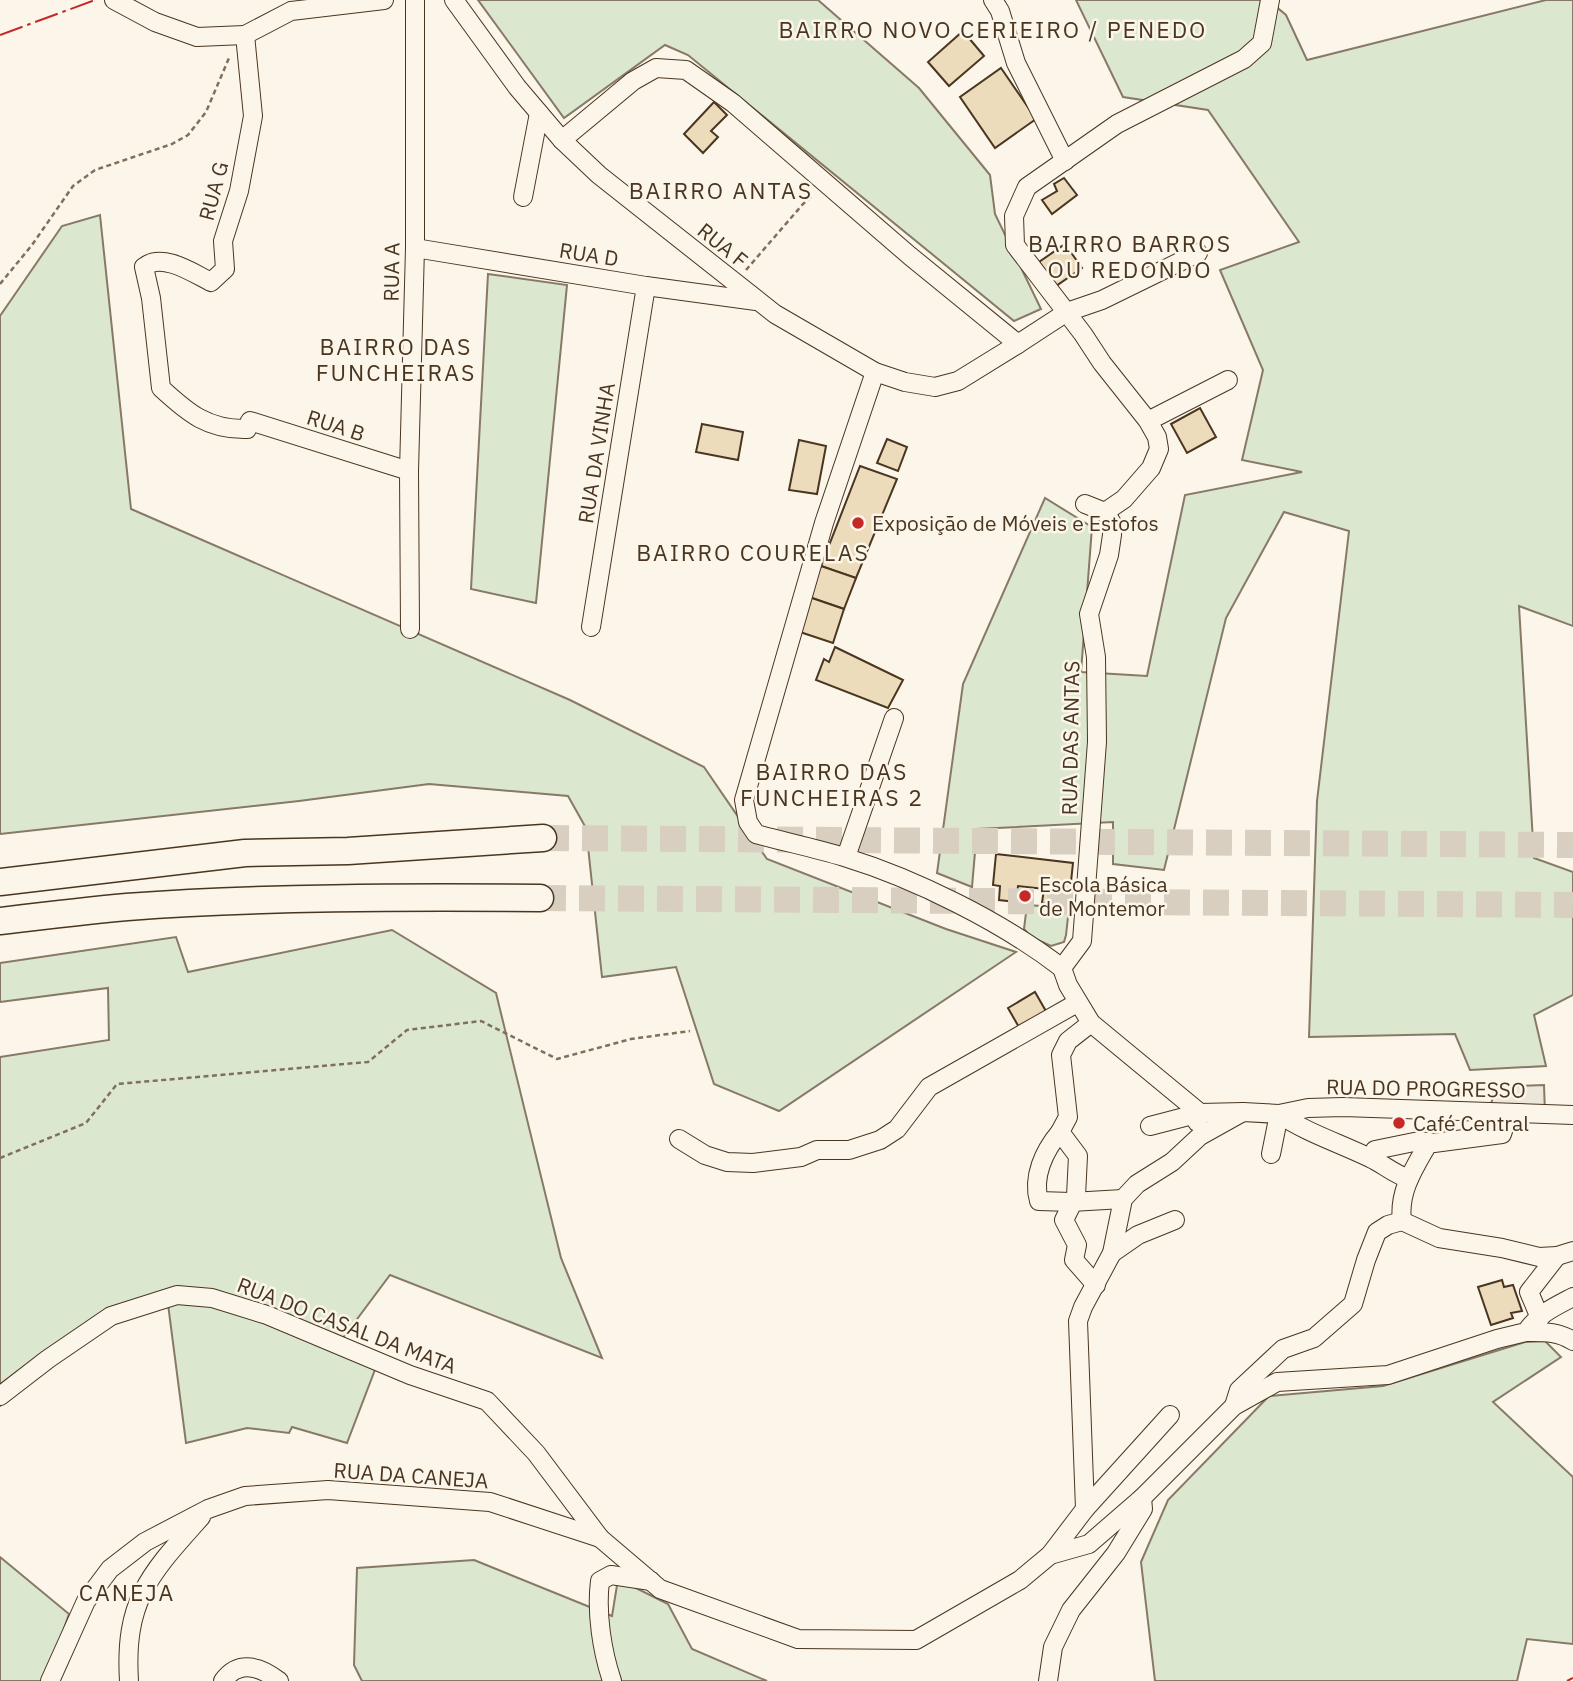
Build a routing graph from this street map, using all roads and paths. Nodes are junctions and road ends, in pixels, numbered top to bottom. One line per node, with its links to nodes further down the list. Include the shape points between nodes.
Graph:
1 (114, 0): 7 (street, via 197,37)
2 (384, 0): 7 (street, via 291,11)
3 (415, 0): 13 (street, RUA A)
4 (454, 0): 8 (street, RUA F)
5 (993, 0): 10 (street, via 1016,63)
6 (1269, 0): 10 (street, via 1262,43 1244,60 1117,124)
7 (245, 35): 15 (path, via 232,51 206,112 188,135 95,170 74,186); 23 (street, RUA G, via 253,116 239,191 223,241 225,269 211,282 160,260 144,267 161,388 202,421 227,430 247,429)
8 (539, 113): 9 (street, RUA F); 12 (street)
9 (562, 140): 11 (street, via 633,80 656,68 686,70 733,103); 16 (street, RUA F, via 598,175)
10 (1065, 161): 19 (street, via 1027,187 1014,216 1014,235 1015,245)
11 (826, 183): 16 (path); 20 (street)
12 (523, 197)
13 (415, 248): 17 (street, RUA D); 25 (street, RUA A)
14 (1198, 253): 19 (street, RUA F)
15 (0, 284)
16 (735, 284): 18 (street, RUA F)
17 (646, 286): 18 (street, RUA D); 28 (street, RUA DA VINHA)
18 (756, 301): 21 (street, RUA F)
19 (1067, 312): 20 (street, RUA F); 24 (street)
20 (1018, 344): 21 (street, RUA F, via 958,381 935,387)
21 (875, 372): 33 (street, via 824,523 744,800 748,822 756,834)
22 (1228, 380): 24 (street)
23 (250, 421): 25 (street, RUA B)
24 (1148, 421): 27 (street, via 1159,449 1151,468 1124,499)
25 (409, 471): 29 (street, RUA A)
26 (1086, 504): 27 (street)
27 (1105, 512): 38 (street, RUA DAS ANTAS, via 1112,523 1109,555 1088,614 1096,657 1097,742 1082,941)
28 (591, 627)
29 (410, 629)
30 (894, 718): 33 (street)
31 (543, 838): 32 (highway)
32 (376, 849): 34 (highway, via 225,838); 35 (highway, via 245,853)
33 (846, 857): 38 (street, via 943,896 1031,944)
34 (0, 864)
35 (0, 882)
36 (541, 898): 37 (highway, via 242,901 126,907)
37 (0, 921)
38 (1062, 968): 39 (street)
39 (1077, 1003): 40 (street); 49 (street, via 929,1087 897,1129 880,1140 849,1150 817,1150 801,1157 753,1163 705,1155)
40 (1091, 1023): 43 (street); 48 (street, via 1068,1041 1062,1055 1068,1117)
41 (690, 1031): 53 (path, via 631,1039 558,1059 481,1021 407,1030 368,1062 117,1084 86,1123)
42 (1243, 1112): 43 (street); 45 (street); 51 (street)
43 (1200, 1113): 47 (street); 51 (street)
44 (1509, 1113): 45 (street, RUA DO PROGRESSO, via 1343,1107); 46 (street, RUA DO PROGRESSO); 50 (street, via 1502,1134)
45 (1279, 1114): 52 (street); 54 (street)
46 (1573, 1115)
47 (1150, 1126)
48 (1060, 1132): 57 (street, via 1078,1156 1076,1196); 57 (street, via 1049,1144 1037,1194 1039,1201)
49 (679, 1139)
50 (1429, 1142): 54 (street, via 1375,1150); 55 (street)
51 (1190, 1146): 56 (street)
52 (1271, 1154)
53 (0, 1158)
54 (1371, 1158): 55 (street)
55 (1409, 1179): 59 (street, via 1400,1206)
56 (1123, 1199): 57 (street); 60 (street)
57 (1071, 1202): 62 (street, via 1064,1220 1077,1245 1074,1260)
58 (1175, 1220): 60 (street, via 1138,1235)
59 (1402, 1221): 61 (street, via 1439,1238 1539,1257); 68 (street, via 1377,1232 1353,1304 1314,1338 1283,1349 1239,1390)
60 (1112, 1253): 62 (street)
61 (1565, 1254): 64 (street, via 1529,1292)
62 (1096, 1285): 72 (street, via 1078,1321)
63 (1573, 1297): 64 (street)
64 (1540, 1318): 65 (street)
65 (1526, 1332): 66 (street, via 1550,1332); 68 (street, via 1388,1375 1276,1382)
66 (1573, 1341)
67 (0, 1396): 73 (street, RUA DO CASAL DA MATA, via 111,1316 177,1295 212,1298 487,1401 536,1453)
68 (1234, 1406): 70 (street)
69 (1170, 1415): 72 (street)
70 (1142, 1498): 74 (street, via 1089,1544); 81 (street, via 1143,1509 1116,1553 1071,1610 1053,1647)
71 (208, 1509): 73 (street, RUA DA CANEJA, via 245,1496 328,1490 490,1502); 76 (street, RUA DA CANEJA, via 145,1542 110,1570 86,1601); 77 (street, via 148,1580 132,1614)
72 (1085, 1509): 74 (street)
73 (600, 1538): 75 (street, RUA DA CANEJA)
74 (1050, 1555): 75 (street, RUA DA CANEJA, via 1020,1580 916,1640 798,1639 660,1589)
75 (651, 1581): 80 (street, via 611,1575 600,1581 605,1660)
76 (50, 1681)
77 (129, 1681)
78 (223, 1681): 79 (street, via 244,1666 264,1670)
79 (279, 1681)
80 (612, 1681)
81 (1048, 1681)

